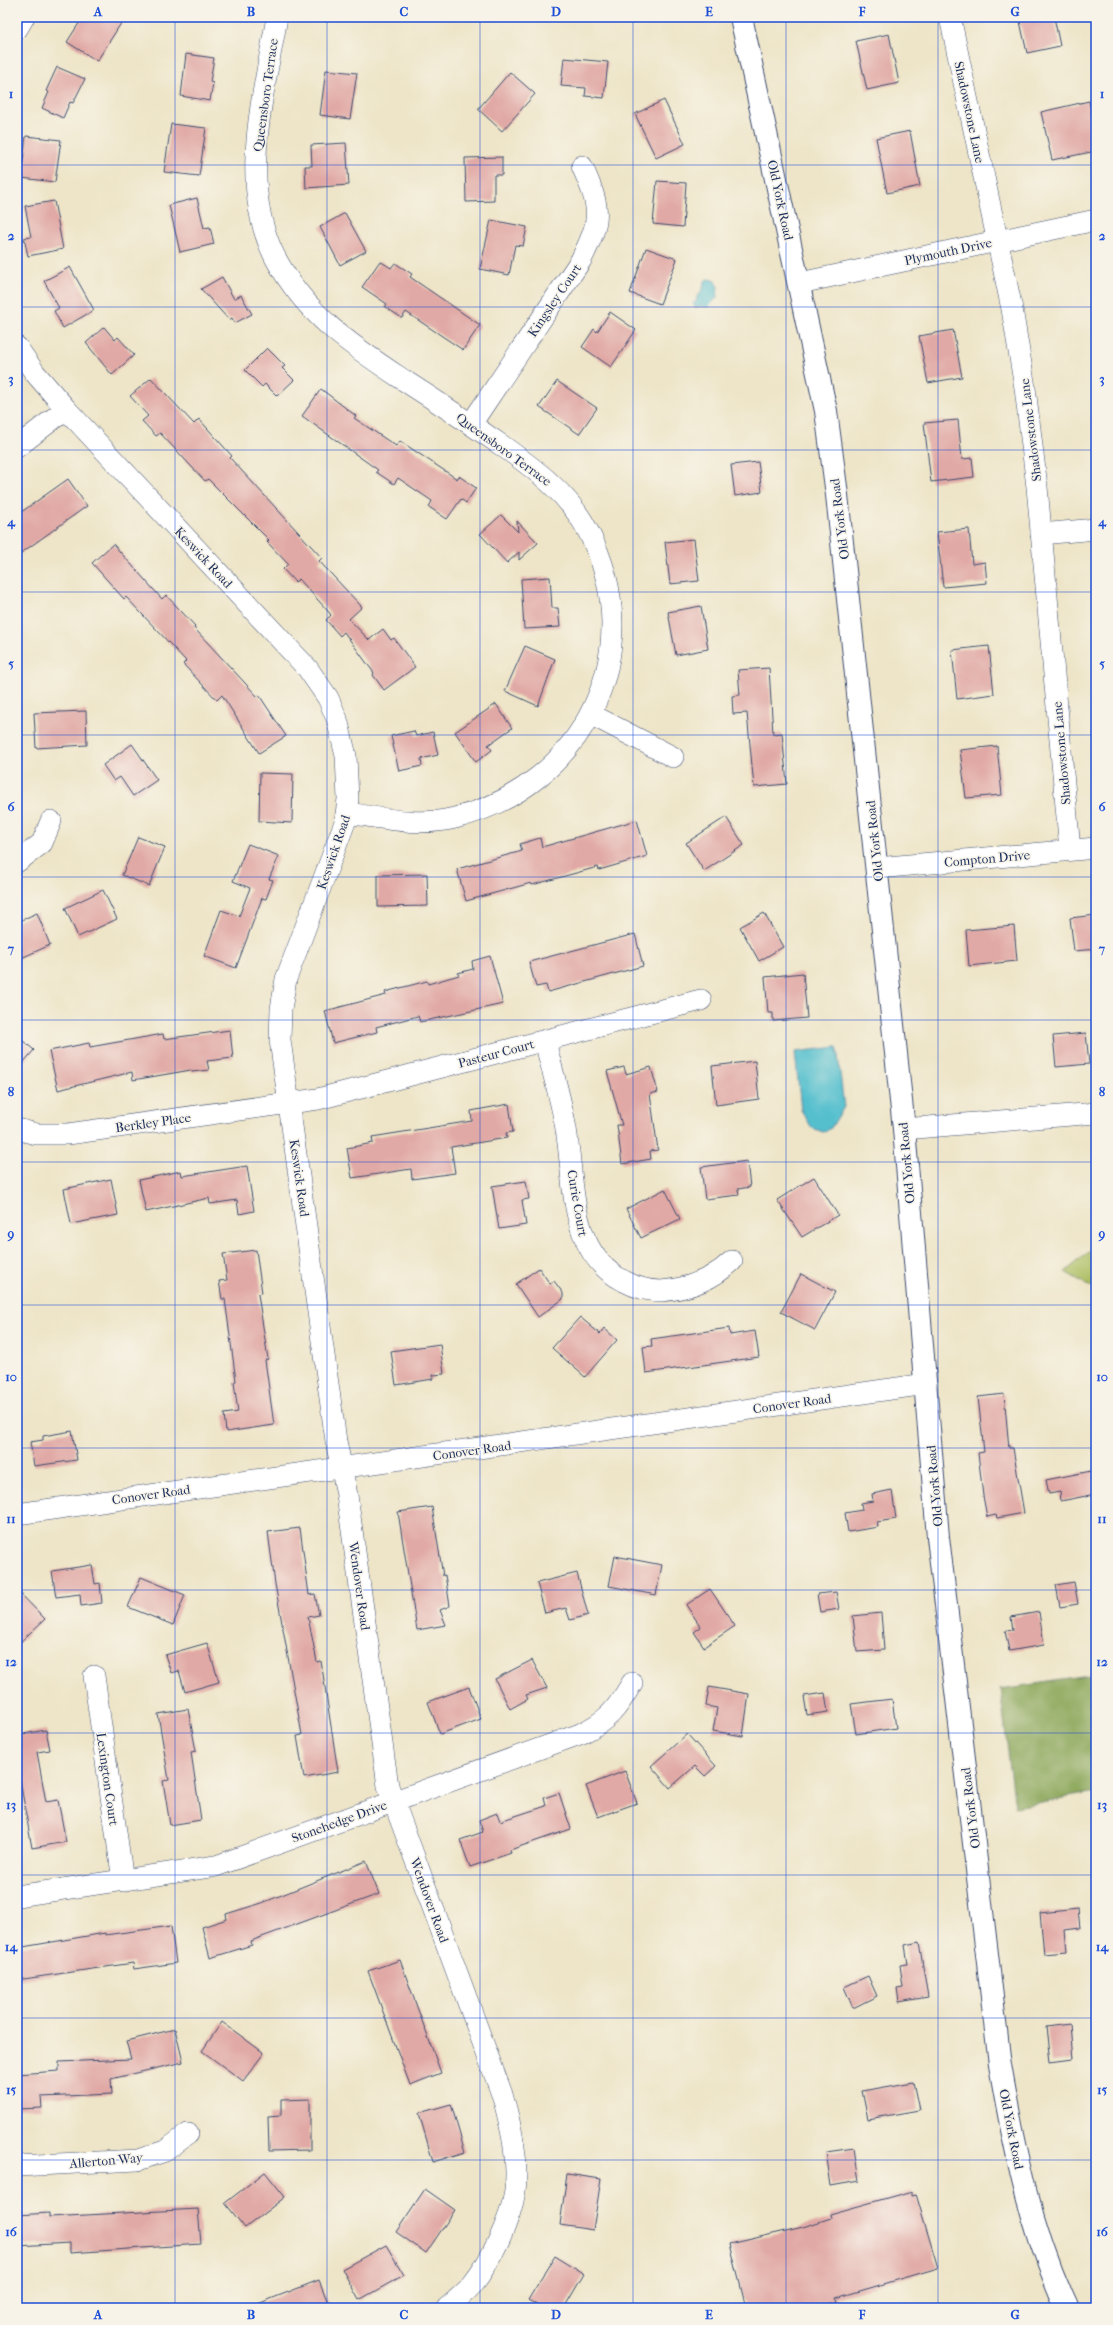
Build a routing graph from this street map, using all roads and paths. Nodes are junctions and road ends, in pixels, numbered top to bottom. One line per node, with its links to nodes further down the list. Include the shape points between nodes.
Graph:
1 (24, 17): 5 (street)
2 (277, 17): 12 (street, Queensboro Terrace, via 257,144 256,180 264,225 275,256 309,308 332,330)
3 (741, 17): 9 (main road, Old York Road)
4 (950, 17): 8 (street, Shadowstone Lane)
5 (17, 29)
6 (582, 166): 12 (street, Kingsley Court, via 596,202 598,215 593,235 581,260)
7 (1096, 220): 8 (street, Plymouth Drive)
8 (997, 240): 9 (street, Plymouth Drive); 15 (street, Shadowstone Lane, via 1019,344)
9 (800, 283): 23 (main road, Old York Road, via 826,411 833,464)
10 (17, 347): 11 (street, Keswick Road)
11 (66, 409): 13 (street); 18 (street, Keswick Road, via 297,657 321,687 337,719 346,756 349,783)
12 (471, 424): 16 (street, Queensboro Terrace, via 538,472 559,491 583,522 598,553 609,593 612,635 610,661)
13 (17, 447)
14 (1096, 529): 15 (street)
15 (1041, 534): 21 (street, Shadowstone Lane)
16 (592, 715): 17 (street); 18 (street, Queensboro Terrace, via 577,738 543,773 516,792 484,808 455,818 429,822)
17 (673, 757)
18 (347, 813): 26 (street, Keswick Road, via 283,992 280,1040)
19 (51, 821): 22 (street, via 42,843)
20 (1096, 848): 21 (street, Compton Drive)
21 (1070, 850): 23 (street, Compton Drive)
22 (17, 862)
23 (877, 868): 28 (main road, Old York Road)
24 (702, 1000): 25 (street, Pasteur Court)
25 (545, 1041): 26 (street, Pasteur Court, via 336,1095); 30 (street, Curie Court, via 566,1129 581,1230 587,1246 597,1260 623,1281 640,1288 658,1291 680,1289 707,1280)
26 (289, 1104): 29 (street, Berkley Place, via 68,1134 36,1134); 32 (street, Keswick Road)
27 (1096, 1113): 28 (street)
28 (904, 1128): 31 (main road, Old York Road)
29 (17, 1129)
30 (732, 1261)
31 (926, 1384): 32 (street, Conover Road); 42 (main road, Old York Road, via 938,1537 1000,2065 1023,2182 1043,2247)
32 (342, 1468): 33 (street, Conover Road); 36 (street, Wendover Road, via 388,1786)
33 (17, 1514)
34 (94, 1676): 37 (street, Lexington Court)
35 (632, 1683): 36 (street, Stonehedge Drive, via 617,1709 599,1726)
36 (394, 1802): 37 (street, Stonehedge Drive, via 216,1866); 41 (street, Wendover Road, via 503,2097 511,2127 515,2158 515,2191 494,2249 472,2285)
37 (123, 1881): 38 (street, Stonehedge Drive)
38 (17, 1896)
39 (188, 2134): 40 (street, Allerton Way, via 165,2151 138,2160)
40 (17, 2166)
41 (447, 2308)
42 (1067, 2308)

